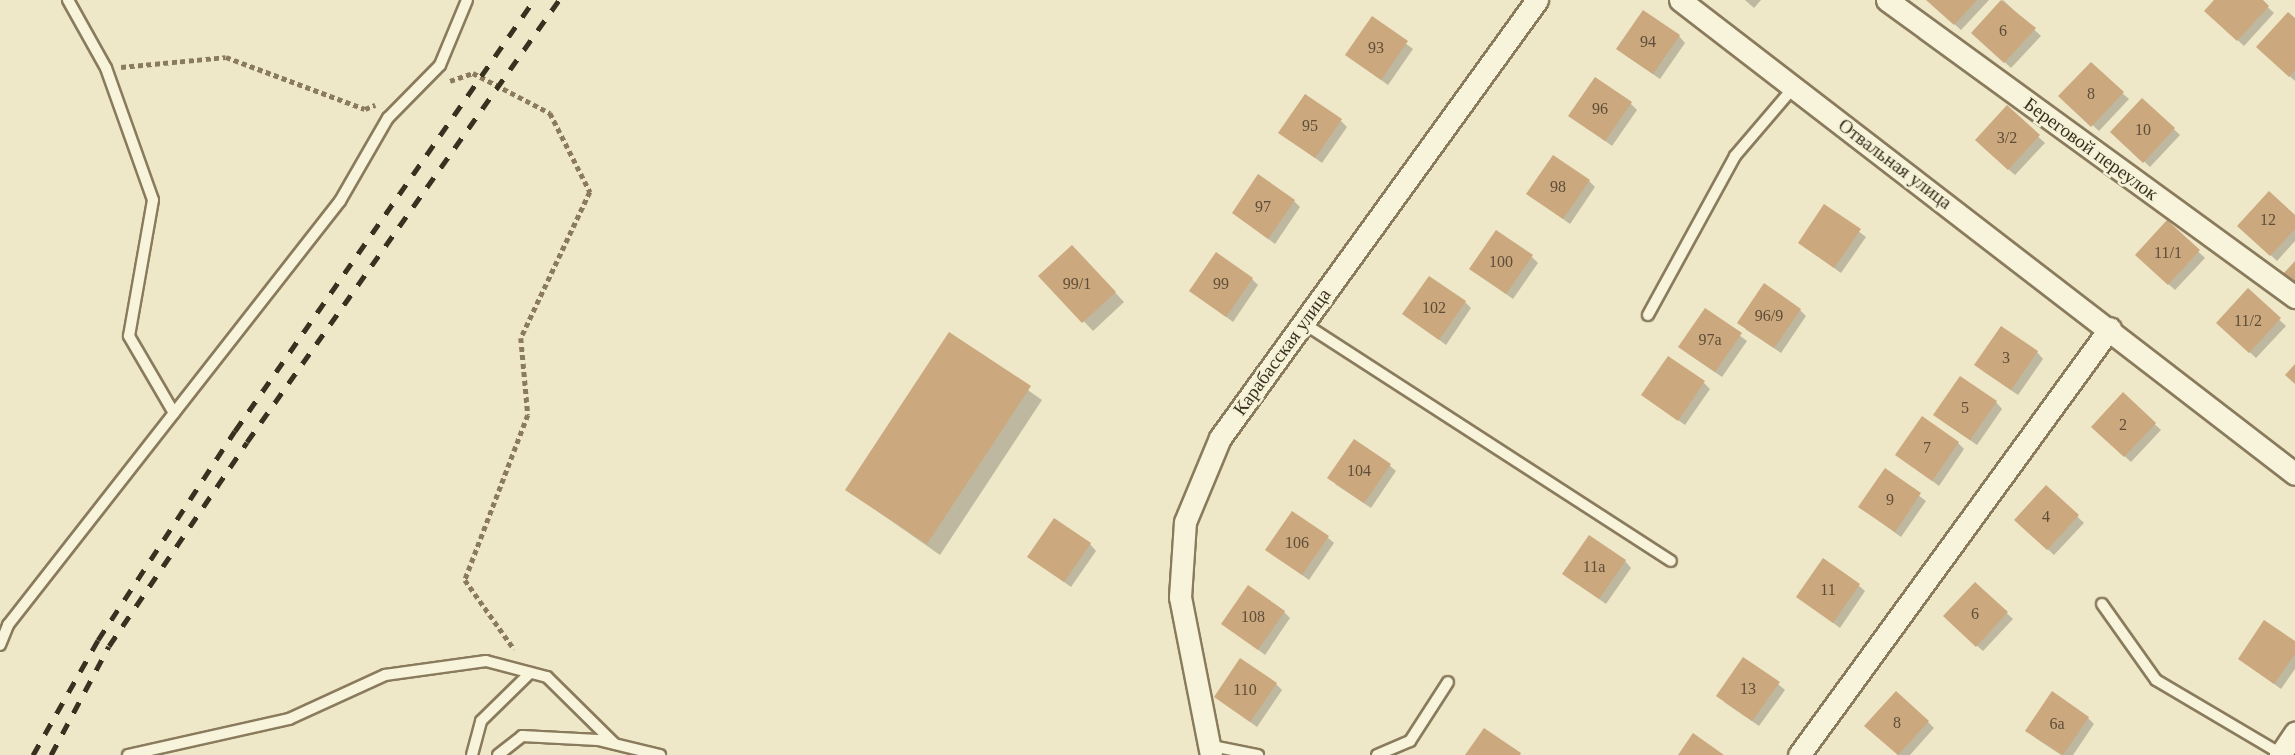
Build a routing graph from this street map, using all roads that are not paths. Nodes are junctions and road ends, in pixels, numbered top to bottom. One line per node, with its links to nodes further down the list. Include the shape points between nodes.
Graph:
1 (68, 0): 11 (lane, via 106,68 153,200 129,336)
2 (467, 0): 11 (lane, via 440,65 388,118 340,201)
3 (1537, 0): 9 (street, Карабасская улица)
4 (1680, 0): 6 (street, Отвальная улица)
5 (1887, 0): 7 (street, Береговой переулок)
6 (1794, 87): 8 (lane, via 1735,156); 10 (street, Отвальная улица)
7 (2295, 297)
8 (1648, 315)
9 (1303, 323): 13 (lane); 20 (street, Карабасская улица, via 1220,438 1185,522 1180,597)
10 (2110, 328): 12 (street, Отвальная улица); 28 (street)
11 (174, 413): 15 (lane, via 8,625)
12 (2295, 474)
13 (1671, 561)
14 (2102, 604): 21 (lane, via 2157,680)
15 (0, 645)
16 (530, 673): 19 (lane, via 547,677); 22 (lane, via 486,662 385,675 289,719); 23 (lane, via 481,722)
17 (1448, 682): 27 (lane, via 1410,740)
18 (2295, 733): 21 (street)
19 (615, 744): 24 (lane, via 522,736); 25 (lane)
20 (1212, 750): 26 (lane)
21 (2280, 754)
22 (128, 755)
23 (472, 755)
24 (498, 755)
25 (660, 755)
26 (1258, 755)
27 (1377, 755)
28 (1799, 755)

